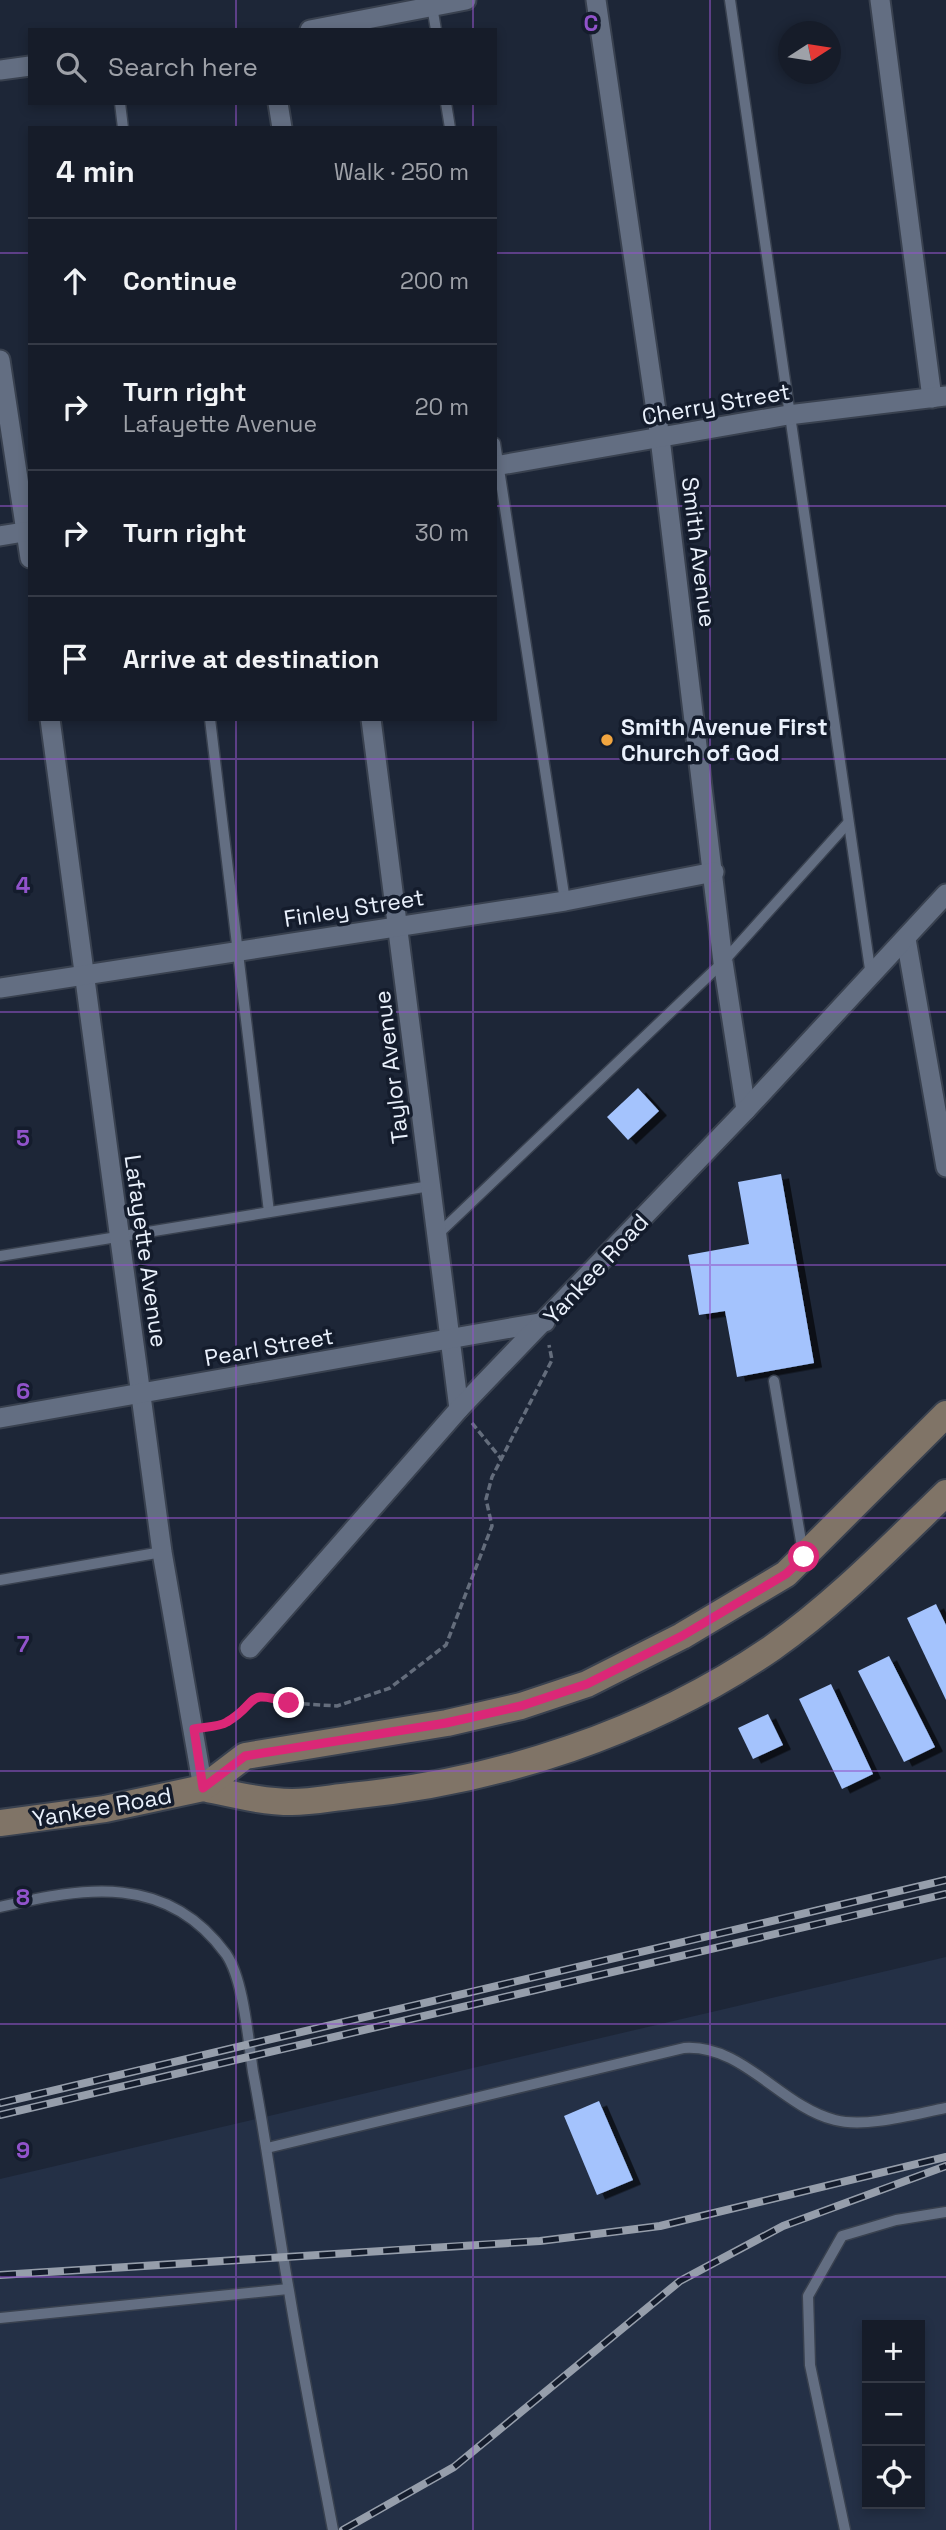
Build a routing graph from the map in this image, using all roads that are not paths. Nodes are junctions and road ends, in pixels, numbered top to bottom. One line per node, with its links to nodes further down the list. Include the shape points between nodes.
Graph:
1 (466, 0): 5 (street)
2 (596, 0): 19 (street, Smith Avenue)
3 (730, 0): 18 (lane)
4 (880, 0): 17 (street)
5 (432, 6): 6 (street); 7 (lane)
6 (320, 28)
7 (436, 28)
8 (28, 66): 9 (street)
9 (0, 70)
10 (120, 105): 13 (lane)
11 (278, 105): 14 (street)
12 (446, 105): 15 (lane)
13 (123, 126)
14 (282, 126)
15 (450, 126)
16 (0, 360): 21 (street)
17 (939, 397): 18 (street, Cherry Street)
18 (788, 415): 19 (street, Cherry Street); 26 (lane)
19 (660, 438): 20 (street, Cherry Street); 27 (street, Smith Avenue)
20 (497, 465): 29 (lane)
21 (28, 531): 22 (street)
22 (0, 536)
23 (50, 721): 34 (street, Lafayette Avenue)
24 (210, 721): 32 (lane)
25 (371, 721): 30 (street, Taylor Avenue)
26 (848, 823): 33 (lane); 35 (lane)
27 (714, 872): 29 (street, Finley Street); 33 (street, Smith Avenue)
28 (946, 894): 31 (street, Yankee Road)
29 (565, 901): 30 (street, Finley Street)
30 (399, 926): 32 (street, Finley Street); 39 (street, Taylor Avenue)
31 (906, 939): 35 (street, Yankee Road); 38 (street)
32 (239, 951): 34 (street, Finley Street); 40 (lane)
33 (723, 962): 37 (street, Smith Avenue); 42 (lane)
34 (82, 975): 36 (street, Finley Street); 41 (street, Lafayette Avenue)
35 (871, 977): 37 (street, Yankee Road)
36 (0, 988)
37 (746, 1110): 44 (street, Yankee Road)
38 (946, 1167)
39 (430, 1186): 40 (lane); 42 (street, Taylor Avenue)
40 (269, 1212): 41 (lane)
41 (120, 1236): 43 (lane); 47 (street, Lafayette Avenue)
42 (436, 1237): 45 (street, Taylor Avenue)
43 (0, 1256)
44 (545, 1322): 45 (street, Pearl Street); 48 (street, Yankee Road)
45 (450, 1340): 47 (street, Pearl Street); 48 (street, Taylor Avenue)
46 (774, 1381): 53 (lane)
47 (141, 1395): 50 (street, Pearl Street); 52 (street, Lafayette Avenue)
48 (459, 1409): 55 (street, Yankee Road)
49 (946, 1414): 53 (street)
50 (0, 1418)
51 (946, 1493): 56 (street, via 863,1574 772,1647 712,1685 595,1738 528,1763 418,1790 292,1802)
52 (162, 1552): 54 (lane); 56 (street, Lafayette Avenue)
53 (804, 1557): 56 (street, via 786,1574 682,1636 587,1684 521,1706 446,1723 245,1756)
54 (0, 1580)
55 (250, 1648)
56 (203, 1788): 57 (street, Yankee Road, via 105,1809)
57 (0, 1824)
58 (0, 1907): 60 (lane, via 97,1889 129,1891 180,1911 205,1933 227,1955 236,1978)
59 (946, 2108): 60 (lane, via 887,2119 839,2121 817,2115 704,2046)
60 (267, 2148): 62 (lane)
61 (946, 2212): 65 (lane, via 895,2220 842,2236 808,2296 810,2365)
62 (288, 2289): 63 (lane); 64 (lane)
63 (0, 2318)
64 (333, 2530)
65 (845, 2530)

